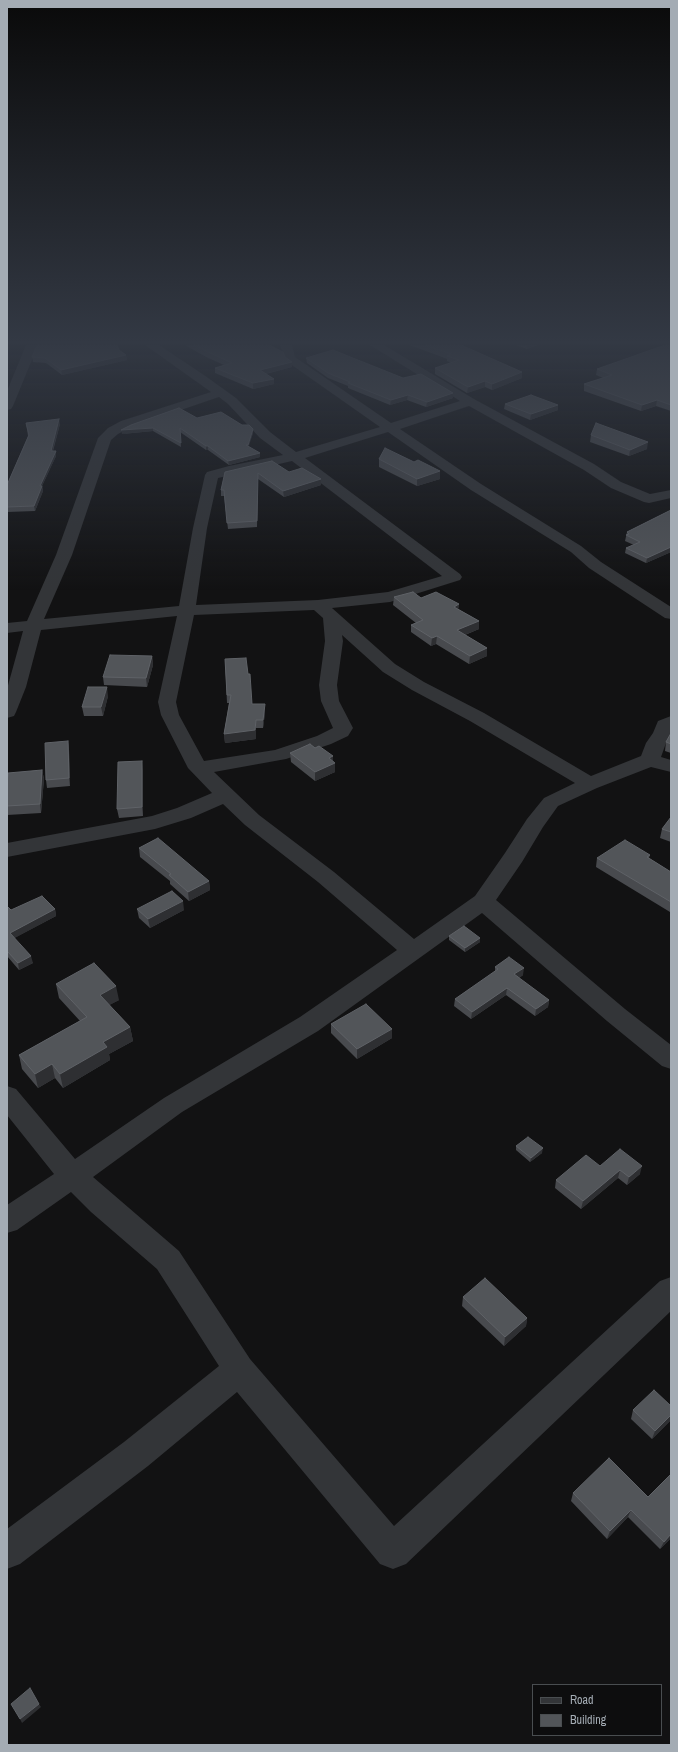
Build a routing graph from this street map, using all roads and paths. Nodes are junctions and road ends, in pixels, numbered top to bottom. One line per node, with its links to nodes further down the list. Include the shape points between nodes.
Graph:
1 (121, 427): 10 (street, via 105,438 64,555)
2 (257, 427): 5 (street)
3 (390, 427): 5 (street); 9 (street, via 476,487 576,549 595,565)
4 (515, 427): 6 (street, via 589,467 616,485 649,499)
5 (293, 457): 7 (street, via 212,475); 8 (street, via 454,577 390,597)
6 (671, 494)
7 (186, 610): 8 (street); 10 (street); 15 (street, via 167,702 170,715)
8 (325, 611): 15 (street, via 334,641 328,685 330,700 343,728 341,732 279,755); 16 (street, via 389,668)
9 (671, 614)
10 (33, 626): 11 (street); 12 (street, via 17,687)
11 (7, 628)
12 (7, 712)
13 (671, 722): 14 (street, via 665,725 656,743)
14 (661, 763): 16 (street)
15 (198, 768): 17 (street)
16 (590, 784): 19 (street, via 551,802)
17 (226, 795): 18 (street, via 155,822); 20 (street, via 276,840 326,877)
18 (7, 850)
19 (483, 901): 20 (street); 21 (street, via 616,1016)
20 (412, 950): 23 (street, via 309,1024 173,1105)
21 (671, 1059)
22 (7, 1096): 23 (street)
23 (74, 1176): 24 (street); 26 (street, via 101,1203 168,1260)
24 (7, 1221)
25 (671, 1291): 26 (street, via 394,1552)
26 (239, 1370): 27 (street, via 136,1454)
27 (7, 1551)

